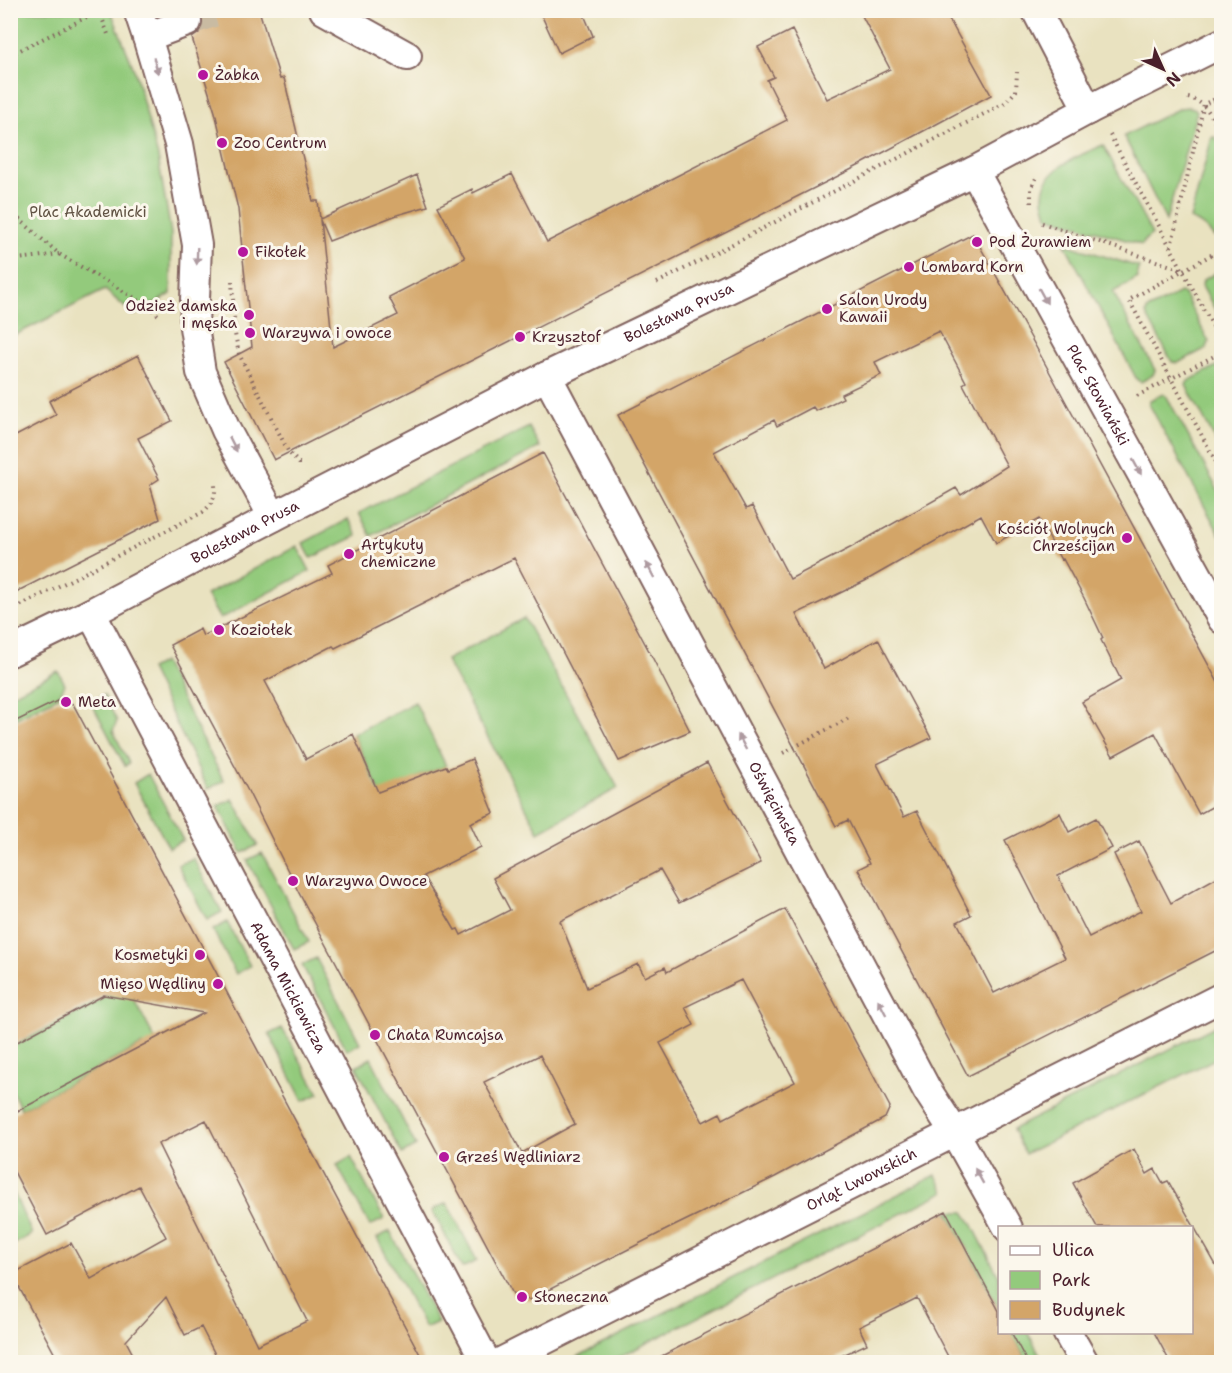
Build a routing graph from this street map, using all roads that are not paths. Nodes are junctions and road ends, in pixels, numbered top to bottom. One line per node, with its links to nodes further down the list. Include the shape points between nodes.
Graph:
1 (138, 10): 5 (street)
2 (324, 10): 7 (street)
3 (1036, 10): 8 (street)
4 (187, 22): 5 (street)
5 (147, 37): 11 (street, one-way to 11, via 179,144 197,245 194,327 201,372 226,430)
6 (1219, 51): 8 (street, Bolesława Prusa)
7 (407, 56)
8 (1089, 110): 9 (street, Bolesława Prusa)
9 (974, 171): 10 (street, Bolesława Prusa); 13 (street, Plac Słowiański, one-way to 13)
10 (547, 376): 11 (street, Bolesława Prusa); 16 (street, Oświęcimska, one-way to 10, via 927,1090)
11 (273, 517): 12 (street, Bolesława Prusa)
12 (91, 613): 14 (street, Bolesława Prusa); 19 (street, Adama Mickiewicza)
13 (1221, 619)
14 (10, 652)
15 (1221, 997): 16 (street, Orląt Lwowskich)
16 (955, 1133): 17 (street, Oświęcimska, one-way to 16); 20 (street, Orląt Lwowskich)
17 (1007, 1226)
18 (1068, 1334): 21 (street)
19 (486, 1362)
20 (501, 1362)
21 (1084, 1362)

